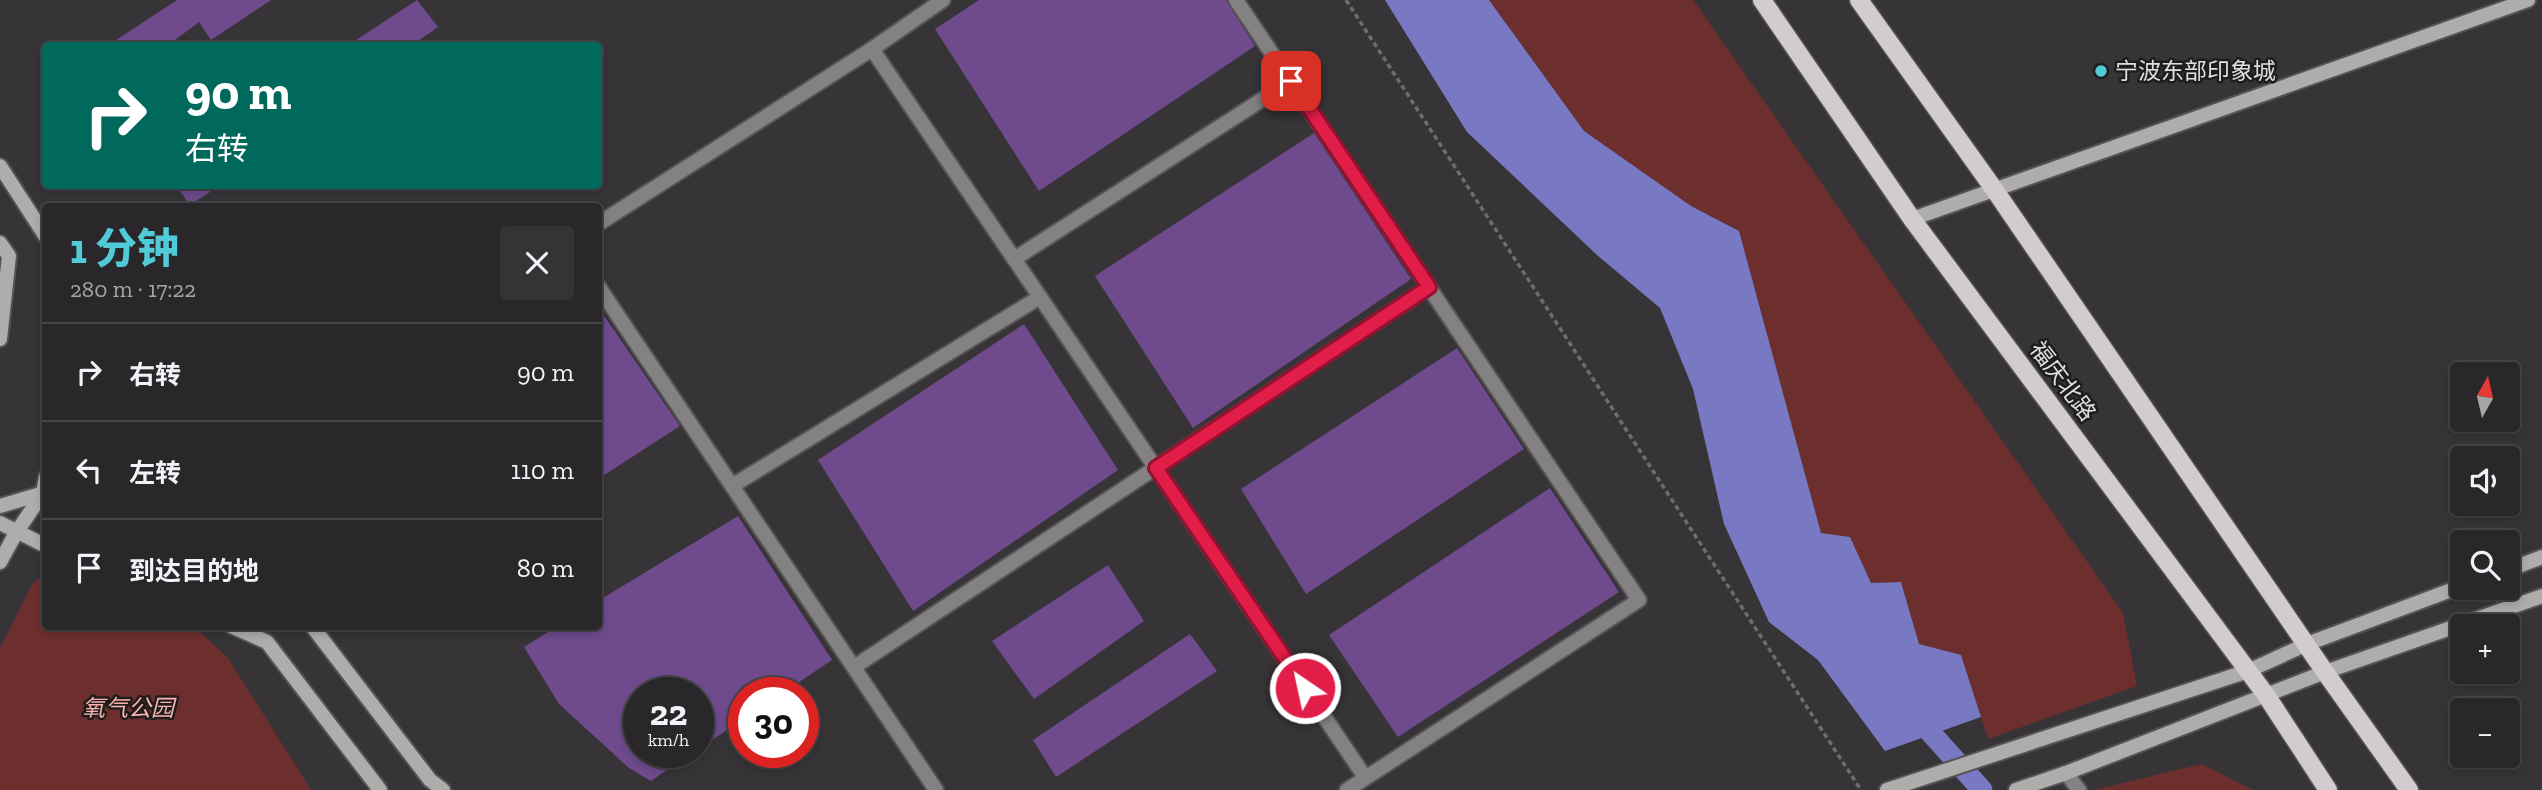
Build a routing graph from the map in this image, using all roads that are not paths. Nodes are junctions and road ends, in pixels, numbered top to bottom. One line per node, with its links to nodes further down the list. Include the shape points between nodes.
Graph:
1 (943, 0): 6 (street)
2 (1236, 0): 7 (street)
3 (1762, 0): 10 (main road, 福庆北路)
4 (1858, 0): 9 (main road)
5 (2528, 0): 9 (main road)
6 (872, 49): 11 (street); 14 (street)
7 (1291, 81): 14 (street); 15 (street)
8 (0, 166): 12 (main road)
9 (1994, 189): 10 (main road); 34 (main road)
10 (1912, 219): 36 (main road, 福庆北路)
11 (602, 221)
12 (42, 231)
13 (0, 243): 18 (main road, via 9,256)
14 (1014, 258): 17 (street)
15 (1429, 287): 19 (street); 40 (street, via 1639,600)
16 (602, 292): 20 (street)
17 (1040, 297): 19 (street); 20 (street)
18 (0, 339)
19 (1156, 468): 35 (street); 40 (street)
20 (733, 486): 35 (street)
21 (42, 494): 23 (main road)
22 (42, 496): 25 (main road)
23 (0, 506)
24 (0, 523): 25 (main road)
25 (16, 533): 26 (main road); 28 (main road)
26 (42, 544)
27 (2542, 557): 29 (main road)
28 (0, 562)
29 (2520, 565)
30 (2450, 590): 34 (main road)
31 (2542, 596): 37 (main road)
32 (240, 630): 41 (main road, via 267,642)
33 (315, 630): 42 (main road, via 430,780)
34 (2307, 644): 36 (main road); 37 (main road)
35 (854, 667): 43 (street)
36 (2248, 671): 38 (main road, 福庆北路); 45 (main road)
37 (2325, 672): 38 (main road); 49 (main road)
38 (2266, 695): 39 (main road); 48 (main road, 福庆北路)
39 (2067, 774): 46 (main road); 47 (street)
40 (1365, 777): 44 (street)
41 (380, 790)
42 (443, 790)
43 (936, 790)
44 (1347, 790)
45 (1887, 790)
46 (2016, 790)
47 (2079, 790)
48 (2328, 790)
49 (2409, 790)

